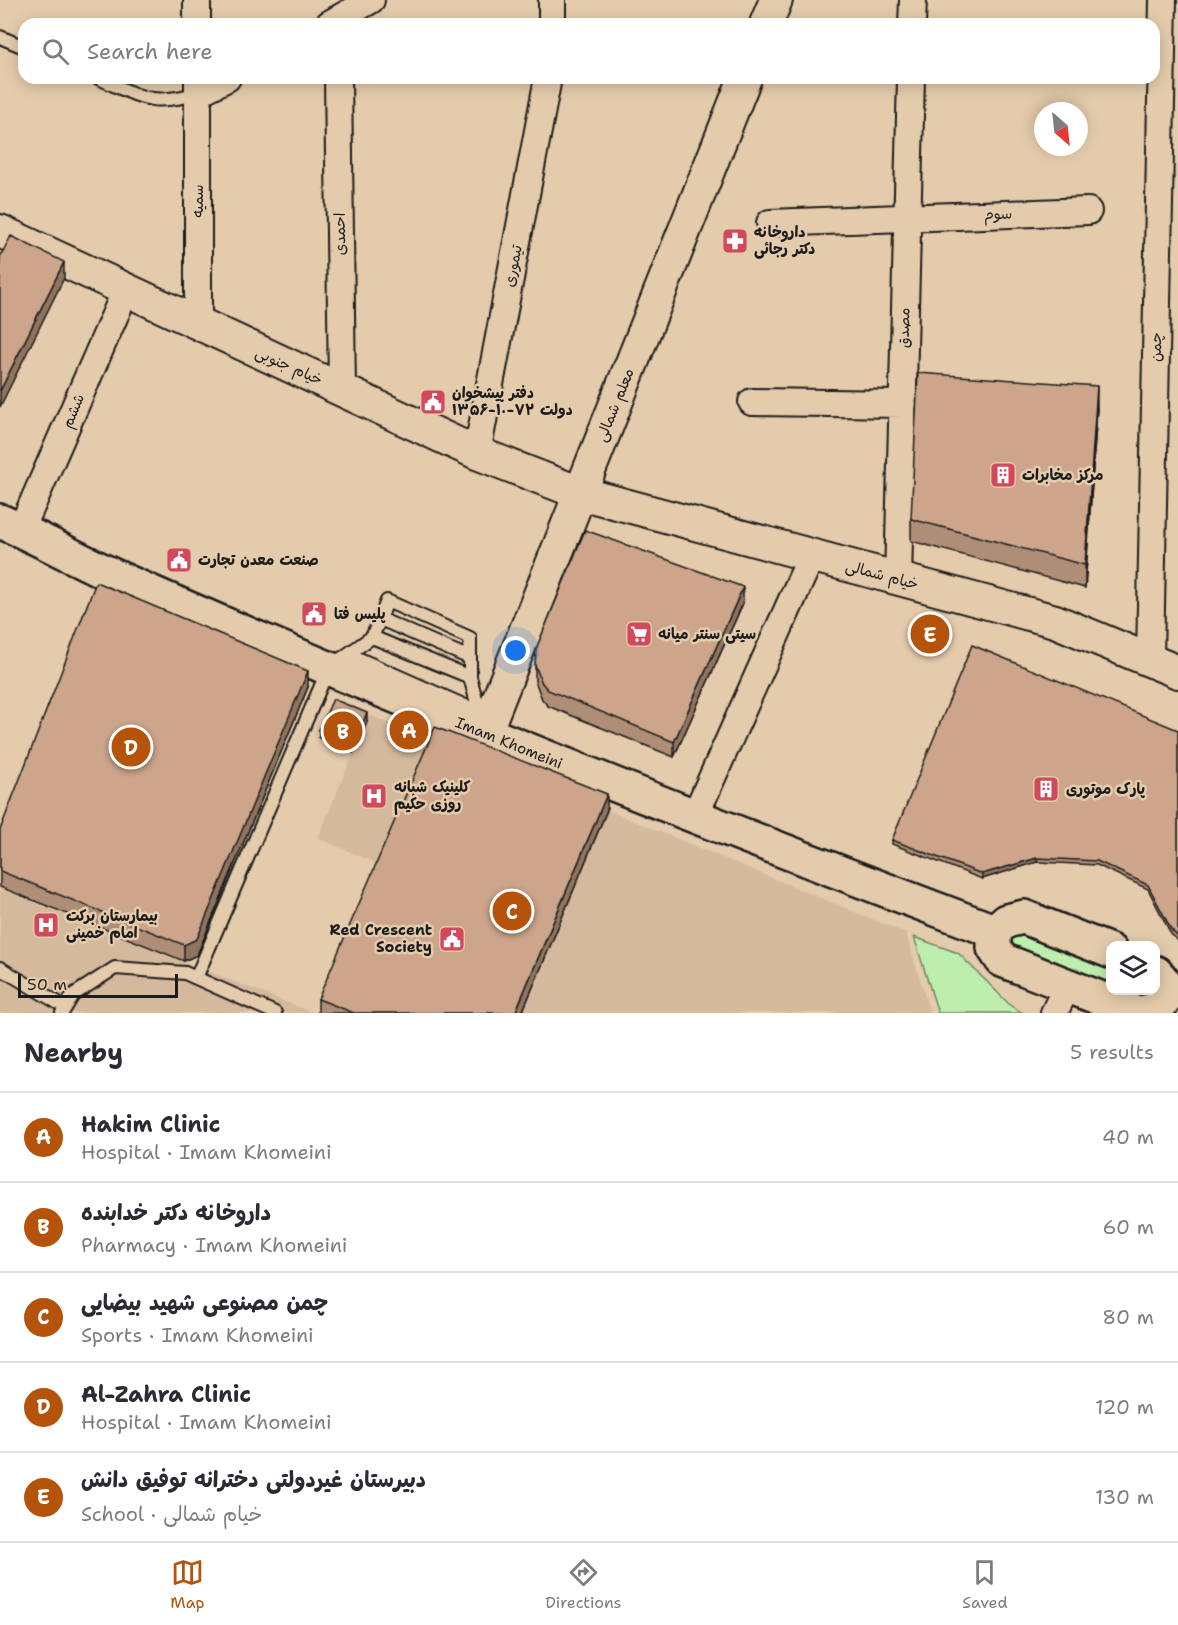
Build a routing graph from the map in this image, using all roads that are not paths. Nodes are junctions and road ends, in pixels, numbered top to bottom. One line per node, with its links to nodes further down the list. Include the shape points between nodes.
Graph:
1 (197, 0): 8 (street)
2 (371, 0): 7 (street)
3 (552, 0): 9 (street)
4 (776, 0): 10 (street)
5 (913, 0): 11 (street)
6 (1163, 0): 37 (street, چمن)
7 (335, 17)
8 (197, 18)
9 (552, 18)
10 (768, 18)
11 (912, 18)
12 (0, 37): 13 (lane)
13 (18, 44)
14 (112, 84): 19 (lane, via 149,100 170,101)
15 (338, 84): 26 (street, احمدی)
16 (547, 84): 29 (street, تیموری)
17 (743, 84): 30 (street, معلم شمالی)
18 (911, 84): 21 (street, مصدق)
19 (198, 86): 25 (street, سميه)
20 (1088, 211): 21 (street, سوم)
21 (907, 216): 22 (street, سوم); 28 (street, مصدق)
22 (770, 223)
23 (0, 231): 24 (street, خیام جنوبی)
24 (125, 292): 25 (street, خیام جنوبی); 31 (street, ششم)
25 (198, 324): 26 (street, خیام جنوبی)
26 (342, 390): 29 (street, خیام جنوبی)
27 (753, 402): 28 (street)
28 (903, 404): 33 (street, مصدق)
29 (477, 453): 30 (street, خیام جنوبی)
30 (580, 493): 32 (street, خیام شمالی); 41 (street, معلم شمالی)
31 (11, 526): 38 (main road, Imam Khomeini, via 125,581)
32 (811, 557): 33 (street, خیام شمالی); 42 (street)
33 (898, 579): 37 (street, خیام شمالی, via 1054,621)
34 (380, 619): 35 (lane); 36 (lane); 36 (lane, via 387,601 470,638)
35 (372, 637): 38 (lane); 40 (lane)
36 (470, 658): 40 (lane)
37 (1150, 658): 39 (street, خیام شمالی)
38 (338, 660): 41 (main road, Imam Khomeini); 46 (lane, via 281,766)
39 (1178, 672)
40 (470, 677): 41 (lane)
41 (482, 723): 42 (main road, Imam Khomeini)
42 (694, 818): 43 (main road, Imam Khomeini)
43 (994, 931): 44 (main road, via 1006,921 1024,917); 47 (main road, via 994,948 1002,960)
44 (1106, 949)
45 (0, 968): 49 (lane)
46 (196, 978): 49 (lane, via 185,973 115,968 89,982); 50 (lane)
47 (1061, 999): 48 (main road)
48 (1156, 1000)
49 (63, 1010)
50 (275, 1013)

